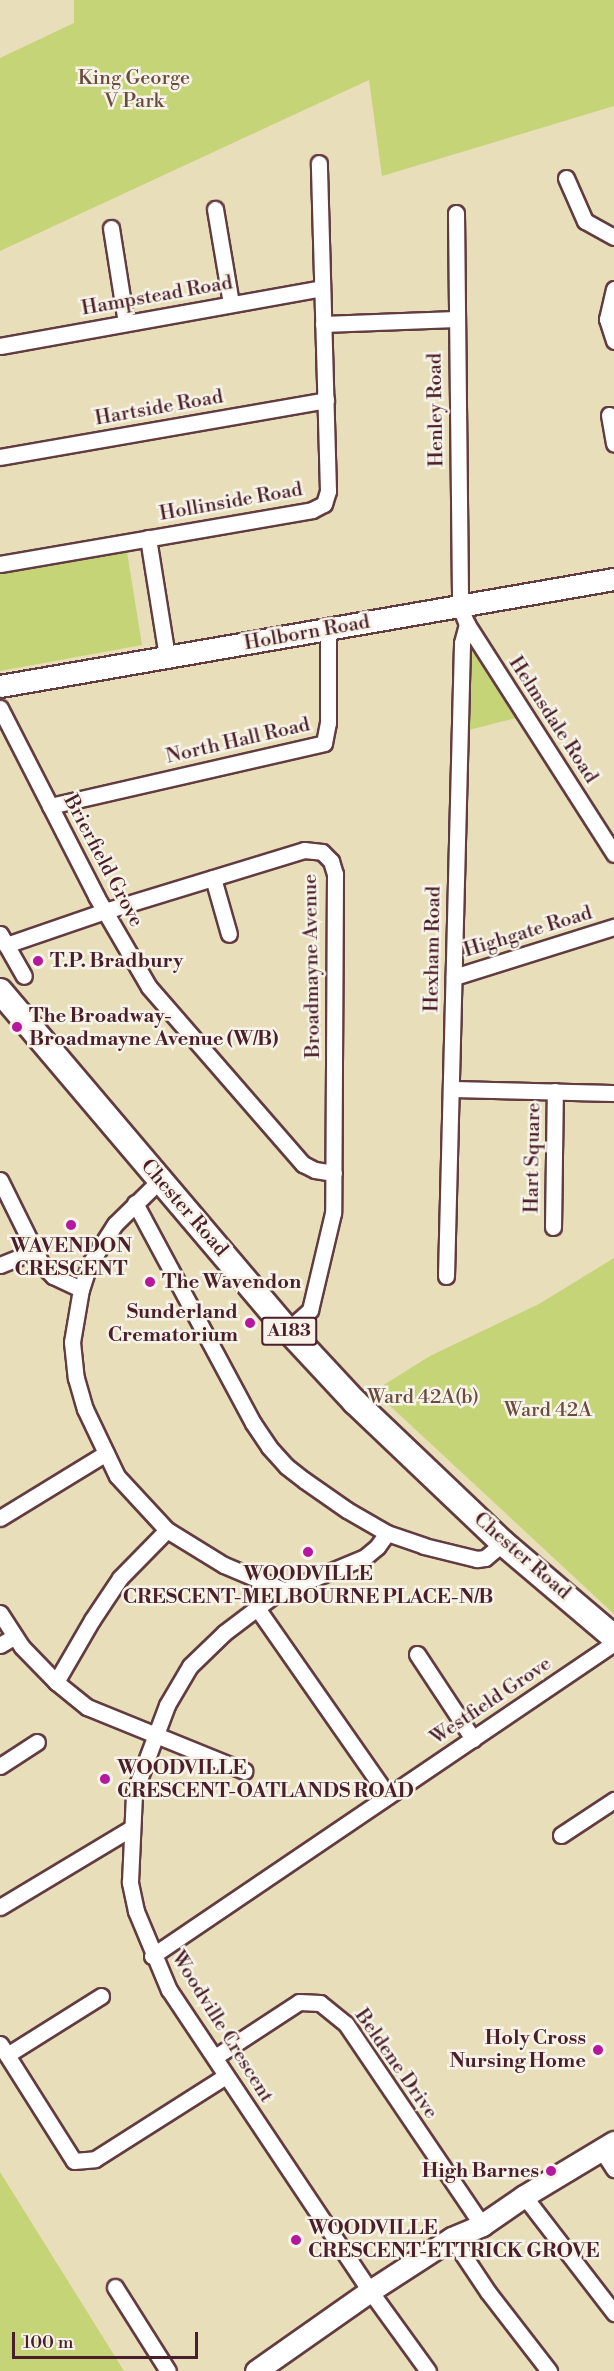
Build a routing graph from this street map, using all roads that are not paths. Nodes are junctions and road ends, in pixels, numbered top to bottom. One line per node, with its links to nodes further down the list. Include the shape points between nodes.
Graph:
1 (318, 163): 7 (street, Hollinside Road)
2 (567, 178): 6 (street, via 585,221)
3 (214, 209): 9 (street)
4 (456, 213): 10 (street, Henley Road)
5 (111, 228): 11 (street)
6 (614, 237)
7 (322, 288): 9 (street, Hampstead Road); 12 (street, Hollinside Road)
8 (614, 289): 13 (street, via 607,319)
9 (231, 304): 11 (street, Hampstead Road)
10 (456, 319): 12 (street); 22 (street, Henley Road)
11 (126, 323): 14 (street, Hampstead Road)
12 (323, 324): 15 (street, Hollinside Road)
13 (614, 341)
14 (0, 346)
15 (326, 400): 18 (street, Hartside Road); 19 (street, Hollinside Road, via 328,491 321,507)
16 (609, 415): 17 (street)
17 (613, 438)
18 (0, 457)
19 (148, 538): 20 (street, Hollinside Road); 24 (street)
20 (0, 564)
21 (614, 579): 22 (main road, Holborn Road)
22 (464, 616): 23 (main road, Holborn Road); 28 (street, Helmsdale Road); 37 (street, Hexham Road)
23 (328, 629): 24 (main road, Holborn Road); 27 (street, North Hall Road, via 328,723 324,743)
24 (167, 657): 25 (main road, Holborn Road)
25 (0, 686)
26 (0, 708): 27 (street, Brierfield Grove)
27 (50, 806): 30 (street, Brierfield Grove)
28 (614, 854)
29 (213, 878): 31 (street, Broadmayne Avenue, via 120,907); 34 (street); 42 (street, Broadmayne Avenue, via 304,850 322,852 334,868)
30 (96, 896): 31 (street, Brierfield Grove); 32 (street)
31 (109, 917): 32 (street, Broadmayne Avenue); 42 (street, Brierfield Grove, via 149,987 303,1164)
32 (81, 920): 35 (street, Broadmayne Avenue)
33 (614, 927): 37 (street, Highgate Road)
34 (230, 934)
35 (3, 939): 36 (street)
36 (24, 976)
37 (454, 977): 39 (street, Hexham Road)
38 (0, 991): 43 (main road, Chester Road / A183)
39 (451, 1089): 40 (street); 49 (street, Hexham Road)
40 (555, 1091): 41 (street); 46 (street, Hart Square)
41 (614, 1093)
42 (334, 1173): 51 (street, Broadmayne Avenue, via 333,1213 310,1310)
43 (161, 1179): 45 (street); 51 (main road, Chester Road / A183)
44 (0, 1180): 47 (street)
45 (135, 1203): 50 (street, via 101,1243 88,1265); 55 (street, via 269,1447 304,1480)
46 (553, 1227)
47 (34, 1251): 48 (street); 50 (street, via 53,1276)
48 (0, 1265)
49 (446, 1276)
50 (81, 1289): 52 (street, via 72,1342 76,1378 85,1409)
51 (288, 1330): 56 (main road, Chester Road / A183, via 355,1402)
52 (106, 1453): 53 (street); 54 (street, via 117,1476)
53 (0, 1518)
54 (167, 1530): 57 (street, via 224,1565); 65 (street, via 120,1578)
55 (387, 1533): 56 (street, via 477,1559); 57 (street, Woodville Crescent, via 365,1557)
56 (503, 1543): 61 (main road, Chester Road / A183)
57 (286, 1591): 58 (street, Woodville Crescent)
58 (257, 1608): 66 (street, Woodville Crescent, via 190,1666); 71 (street)
59 (0, 1613): 60 (street)
60 (15, 1636): 63 (street); 65 (street)
61 (614, 1637)
62 (614, 1643): 67 (street, Westfield Grove)
63 (0, 1645)
64 (417, 1654): 67 (street)
65 (56, 1682): 66 (street, via 87,1707)
66 (155, 1733): 70 (street); 73 (street, Woodville Crescent, via 134,1793)
67 (473, 1739): 71 (street, Westfield Grove)
68 (37, 1742): 69 (street)
69 (0, 1766)
70 (245, 1771)
71 (388, 1796): 76 (street, Westfield Grove)
72 (614, 1800): 74 (street)
73 (130, 1829): 75 (street); 76 (street, Woodville Crescent, via 130,1882)
74 (561, 1835)
75 (0, 1907)
76 (152, 1956): 79 (street, Woodville Crescent, via 169,1990)
77 (101, 1996): 78 (street)
78 (3, 2050): 80 (street, via 74,2161 95,2159)
79 (215, 2057): 80 (street, Woodville Crescent); 84 (street, Beldene Drive, via 299,2002 320,2003 346,2024)
80 (226, 2076): 87 (street, Woodville Crescent)
81 (608, 2146): 82 (street); 83 (main road)
82 (614, 2169)
83 (524, 2196): 84 (main road); 88 (street)
84 (482, 2225): 85 (main road)
85 (452, 2238): 87 (main road); 92 (street)
86 (115, 2288): 89 (street)
87 (370, 2291): 90 (main road); 91 (street, Woodville Crescent)
88 (614, 2313)
89 (168, 2371)
90 (258, 2371)
91 (428, 2371)
92 (549, 2371)

